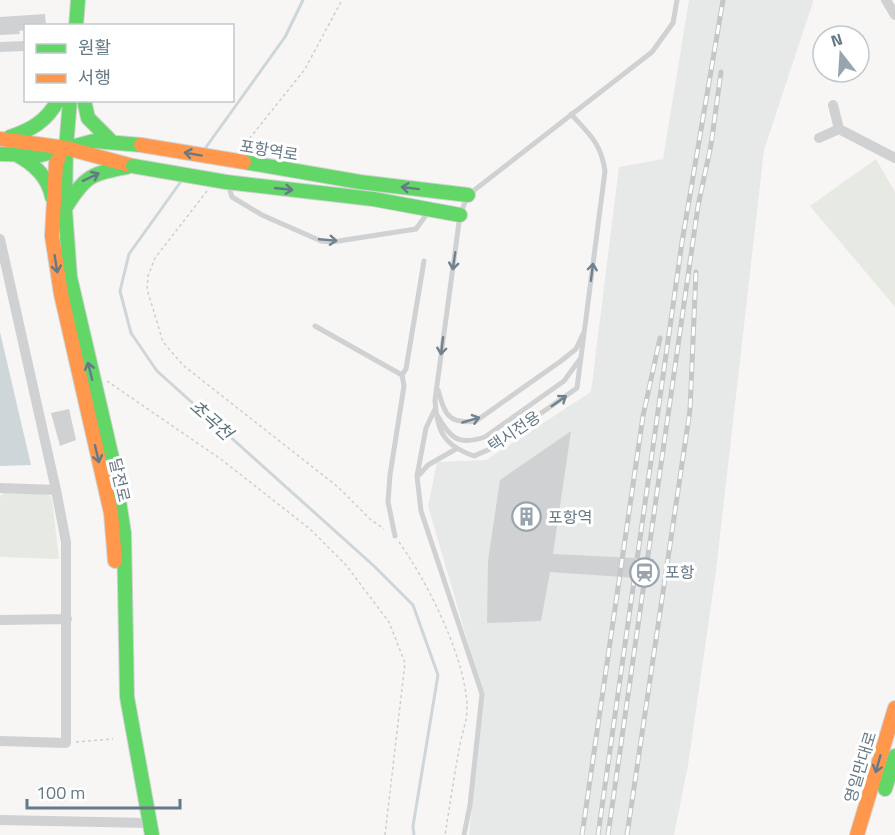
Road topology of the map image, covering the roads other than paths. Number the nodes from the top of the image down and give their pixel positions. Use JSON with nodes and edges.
{"nodes":[{"id":1,"x":78,"y":0,"type":"edge"},
{"id":2,"x":677,"y":0,"type":"edge"},
{"id":3,"x":886,"y":0,"type":"edge"},
{"id":4,"x":895,"y":15,"type":"edge"},
{"id":5,"x":77,"y":24,"type":"edge"},
{"id":6,"x":24,"y":46,"type":"edge"},
{"id":7,"x":0,"y":47,"type":"edge"},
{"id":8,"x":57,"y":102,"type":"edge"},
{"id":9,"x":70,"y":102,"type":"edge"},
{"id":10,"x":84,"y":102,"type":"edge"},
{"id":11,"x":833,"y":105,"type":"dead end"},
{"id":12,"x":571,"y":114,"type":"junction"},
{"id":13,"x":839,"y":129,"type":"junction"},
{"id":14,"x":819,"y":138,"type":"dead end"},
{"id":15,"x":3,"y":139,"type":"edge"},
{"id":16,"x":112,"y":142,"type":"junction"},
{"id":17,"x":66,"y":148,"type":"junction"},
{"id":18,"x":0,"y":154,"type":"edge"},
{"id":19,"x":15,"y":154,"type":"junction"},
{"id":20,"x":895,"y":158,"type":"edge"},
{"id":21,"x":133,"y":166,"type":"junction"},
{"id":22,"x":222,"y":183,"type":"junction"},
{"id":23,"x":468,"y":195,"type":"junction"},
{"id":24,"x":59,"y":207,"type":"junction"},
{"id":25,"x":431,"y":209,"type":"junction"},
{"id":26,"x":460,"y":215,"type":"junction"},
{"id":27,"x":0,"y":239,"type":"edge"},
{"id":28,"x":424,"y":261,"type":"dead end"},
{"id":29,"x":6,"y":295,"type":"edge"},
{"id":30,"x":315,"y":326,"type":"dead end"},
{"id":31,"x":584,"y":330,"type":"junction"},
{"id":32,"x":582,"y":357,"type":"junction"},
{"id":33,"x":402,"y":375,"type":"junction"},
{"id":34,"x":437,"y":386,"type":"junction"},
{"id":35,"x":436,"y":410,"type":"junction"},
{"id":36,"x":456,"y":448,"type":"junction"},
{"id":37,"x":417,"y":476,"type":"junction"},
{"id":38,"x":0,"y":488,"type":"edge"},
{"id":39,"x":56,"y":490,"type":"junction"},
{"id":40,"x":395,"y":536,"type":"road end"},
{"id":41,"x":67,"y":619,"type":"junction"},
{"id":42,"x":0,"y":620,"type":"edge"},
{"id":43,"x":895,"y":708,"type":"edge"},
{"id":44,"x":0,"y":741,"type":"edge"},
{"id":45,"x":895,"y":756,"type":"edge"},
{"id":46,"x":0,"y":820,"type":"edge"},
{"id":47,"x":150,"y":829,"type":"edge"},
{"id":48,"x":464,"y":835,"type":"edge"},
{"id":49,"x":857,"y":835,"type":"edge"},
{"id":50,"x":871,"y":835,"type":"edge"}],
"edges":[{"from":1,"to":5,"type":"main road"},
{"from":2,"to":12,"type":"lane"},
{"from":3,"to":4,"type":"street"},
{"from":6,"to":7,"type":"street"},
{"from":8,"to":15,"type":"main road"},
{"from":9,"to":17,"type":"main road","name":"달전로"},
{"from":10,"to":16,"type":"main road"},
{"from":11,"to":13,"type":"street"},
{"from":12,"to":23,"type":"lane"},
{"from":31,"to":12,"type":"lane","name":"택시전용","one_way":true},
{"from":13,"to":14,"type":"street"},
{"from":13,"to":20,"type":"street"},
{"from":15,"to":17,"type":"main road","name":"포항역로"},
{"from":16,"to":17,"type":"main road","name":"포항역로"},
{"from":23,"to":16,"type":"main road","name":"포항역로","one_way":true,"bridge":true},
{"from":17,"to":19,"type":"main road","name":"포항역로"},
{"from":17,"to":21,"type":"main road","name":"포항역로"},
{"from":17,"to":24,"type":"main road","name":"달전로"},
{"from":18,"to":19,"type":"main road","name":"포항역로"},
{"from":19,"to":24,"type":"main road"},
{"from":21,"to":22,"type":"main road","name":"포항역로","bridge":true},
{"from":24,"to":21,"type":"main road","one_way":true},
{"from":22,"to":25,"type":"main road","name":"포항역로","one_way":true},
{"from":22,"to":25,"type":"lane","one_way":true},
{"from":23,"to":26,"type":"lane"},
{"from":24,"to":47,"type":"main road","name":"달전로"},
{"from":25,"to":26,"type":"main road","name":"포항역로"},
{"from":26,"to":34,"type":"lane","one_way":true},
{"from":27,"to":29,"type":"street"},
{"from":28,"to":33,"type":"lane"},
{"from":29,"to":39,"type":"street"},
{"from":30,"to":33,"type":"lane"},
{"from":31,"to":32,"type":"lane","name":"택시전용"},
{"from":34,"to":31,"type":"lane","one_way":true},
{"from":32,"to":35,"type":"lane"},
{"from":36,"to":32,"type":"lane","name":"택시전용","one_way":true},
{"from":33,"to":40,"type":"lane"},
{"from":34,"to":35,"type":"lane"},
{"from":35,"to":36,"type":"lane"},
{"from":35,"to":37,"type":"lane"},
{"from":36,"to":37,"type":"lane"},
{"from":37,"to":48,"type":"lane"},
{"from":38,"to":39,"type":"street"},
{"from":39,"to":41,"type":"street"},
{"from":41,"to":42,"type":"street"},
{"from":41,"to":44,"type":"street"},
{"from":43,"to":49,"type":"main road","name":"영일만대로","one_way":true},
{"from":45,"to":50,"type":"main road","name":"영일만대로"},
{"from":46,"to":47,"type":"street"}]}
